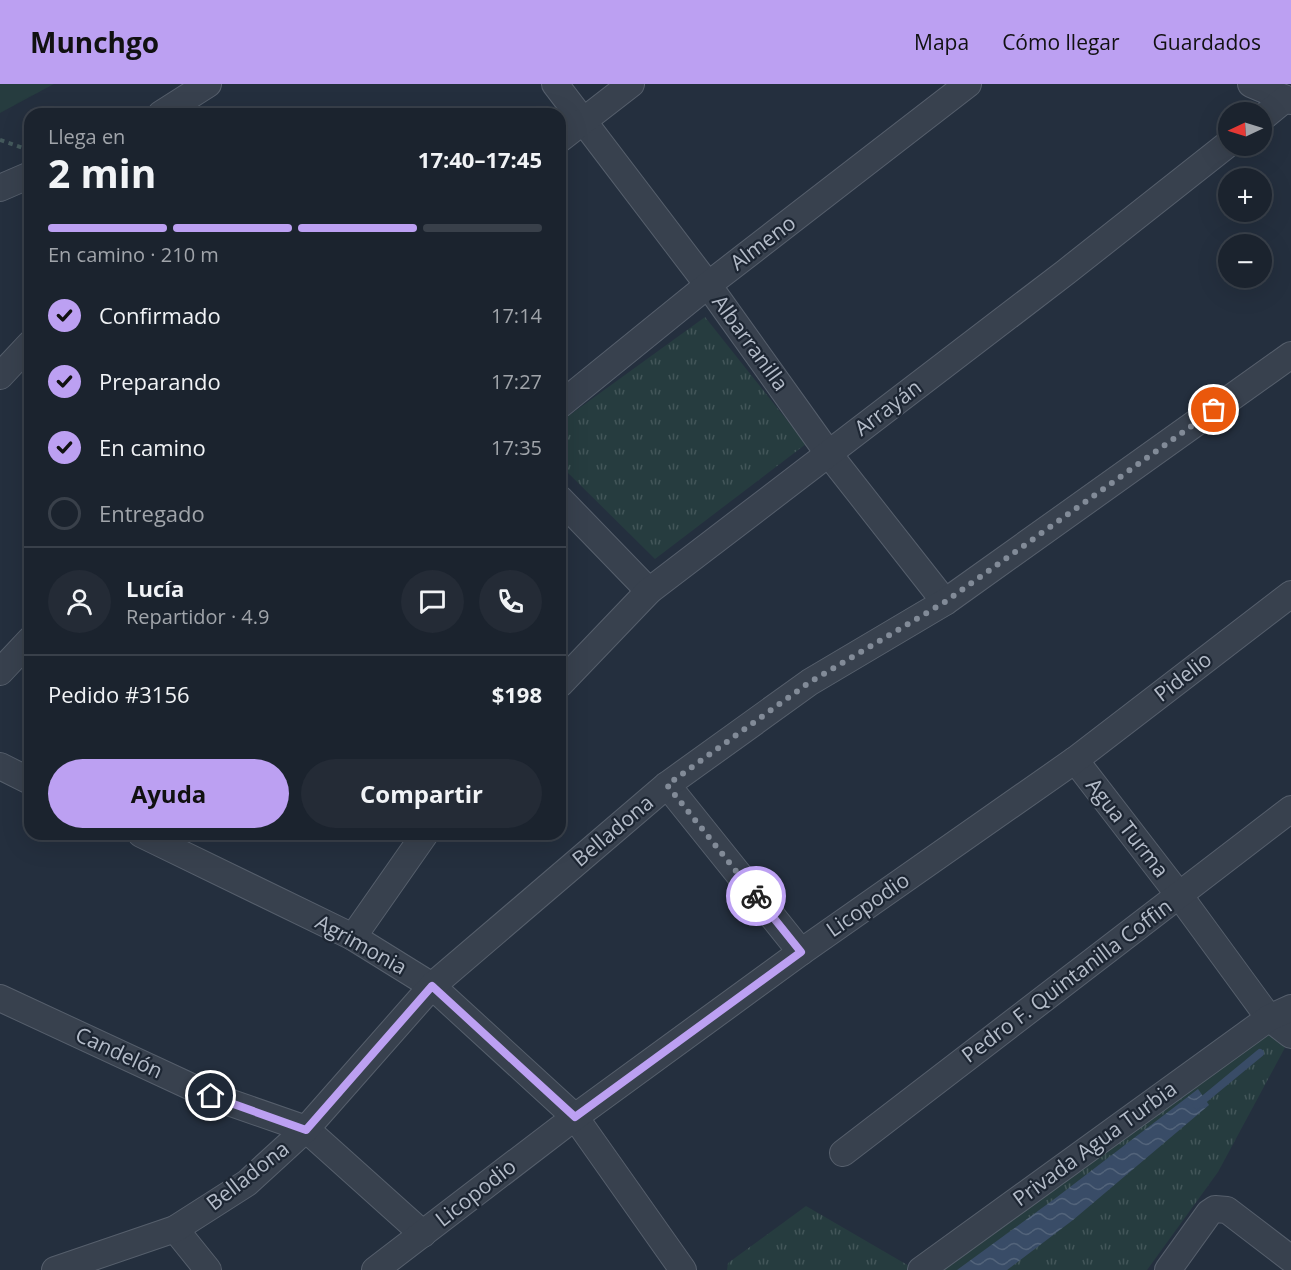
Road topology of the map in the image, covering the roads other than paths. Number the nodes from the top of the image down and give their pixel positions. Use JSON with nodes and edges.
{"nodes":[{"id":1,"x":208,"y":84,"type":"edge"},
{"id":2,"x":555,"y":84,"type":"edge"},
{"id":3,"x":631,"y":84,"type":"edge"},
{"id":4,"x":968,"y":84,"type":"edge"},
{"id":5,"x":1251,"y":84,"type":"edge"},
{"id":6,"x":1288,"y":100,"type":"edge"},
{"id":7,"x":170,"y":108,"type":"edge"},
{"id":8,"x":1272,"y":111,"type":"edge"},
{"id":9,"x":584,"y":121,"type":"junction"},
{"id":10,"x":566,"y":134,"type":"edge"},
{"id":11,"x":1218,"y":152,"type":"edge"},
{"id":12,"x":24,"y":178,"type":"edge"},
{"id":13,"x":0,"y":188,"type":"edge"},
{"id":14,"x":708,"y":285,"type":"junction"},
{"id":15,"x":24,"y":350,"type":"edge"},
{"id":16,"x":1291,"y":356,"type":"edge"},
{"id":17,"x":0,"y":376,"type":"edge"},
{"id":18,"x":566,"y":400,"type":"edge"},
{"id":19,"x":828,"y":453,"type":"junction"},
{"id":20,"x":566,"y":505,"type":"edge"},
{"id":21,"x":649,"y":591,"type":"junction"},
{"id":22,"x":1291,"y":594,"type":"edge"},
{"id":23,"x":945,"y":602,"type":"junction"},
{"id":24,"x":24,"y":646,"type":"edge"},
{"id":25,"x":0,"y":672,"type":"edge"},
{"id":26,"x":566,"y":678,"type":"edge"},
{"id":27,"x":1075,"y":760,"type":"junction"},
{"id":28,"x":0,"y":766,"type":"edge"},
{"id":29,"x":24,"y":778,"type":"edge"},
{"id":30,"x":667,"y":785,"type":"junction"},
{"id":31,"x":1291,"y":809,"type":"edge"},
{"id":32,"x":153,"y":840,"type":"edge"},
{"id":33,"x":421,"y":840,"type":"edge"},
{"id":34,"x":1179,"y":895,"type":"junction"},
{"id":35,"x":353,"y":937,"type":"junction"},
{"id":36,"x":801,"y":952,"type":"junction"},
{"id":37,"x":432,"y":986,"type":"junction"},
{"id":38,"x":0,"y":998,"type":"edge"},
{"id":39,"x":1280,"y":1013,"type":"edge"},
{"id":40,"x":1291,"y":1035,"type":"edge"},
{"id":41,"x":575,"y":1117,"type":"junction"},
{"id":42,"x":306,"y":1130,"type":"junction"},
{"id":43,"x":843,"y":1153,"type":"dead end"},
{"id":44,"x":175,"y":1229,"type":"junction"},
{"id":45,"x":423,"y":1234,"type":"junction"},
{"id":46,"x":1291,"y":1259,"type":"edge"},
{"id":47,"x":54,"y":1270,"type":"edge"},
{"id":48,"x":208,"y":1270,"type":"edge"},
{"id":49,"x":375,"y":1270,"type":"edge"},
{"id":50,"x":683,"y":1270,"type":"edge"},
{"id":51,"x":921,"y":1270,"type":"edge"},
{"id":52,"x":1168,"y":1270,"type":"edge"}],
"edges":[{"from":1,"to":7,"type":"street"},
{"from":2,"to":9,"type":"street","name":"Albarranilla"},
{"from":3,"to":9,"type":"street"},
{"from":4,"to":14,"type":"street","name":"Almeno"},
{"from":5,"to":6,"type":"street"},
{"from":6,"to":8,"type":"street"},
{"from":9,"to":10,"type":"street"},
{"from":9,"to":14,"type":"street","name":"Albarranilla"},
{"from":11,"to":19,"type":"street","name":"Arrayán"},
{"from":12,"to":13,"type":"street"},
{"from":14,"to":18,"type":"street","name":"Almeno"},
{"from":14,"to":19,"type":"street","name":"Albarranilla"},
{"from":15,"to":17,"type":"street"},
{"from":16,"to":23,"type":"street","name":"Belladona"},
{"from":19,"to":21,"type":"street","name":"Arrayán"},
{"from":19,"to":23,"type":"street","name":"Albarranilla"},
{"from":20,"to":21,"type":"street"},
{"from":21,"to":26,"type":"street","name":"Arrayán"},
{"from":22,"to":27,"type":"street","name":"Pidelio"},
{"from":23,"to":30,"type":"street","name":"Belladona"},
{"from":24,"to":25,"type":"street"},
{"from":27,"to":34,"type":"street","name":"Agua Turma"},
{"from":27,"to":36,"type":"street","name":"Licopodio"},
{"from":28,"to":29,"type":"street"},
{"from":30,"to":36,"type":"street"},
{"from":30,"to":37,"type":"street","name":"Belladona"},
{"from":31,"to":34,"type":"street","name":"Pedro F. Quintanilla Coffin"},
{"from":32,"to":35,"type":"street","name":"Agrimonia"},
{"from":33,"to":35,"type":"street"},
{"from":34,"to":39,"type":"street","name":"Agua Turma"},
{"from":34,"to":43,"type":"street","name":"Pedro F. Quintanilla Coffin"},
{"from":35,"to":37,"type":"street","name":"Agrimonia"},
{"from":36,"to":41,"type":"street","name":"Licopodio"},
{"from":37,"to":41,"type":"street","name":"Agrimonia"},
{"from":37,"to":42,"type":"street","name":"Belladona"},
{"from":38,"to":42,"type":"street","name":"Candelón"},
{"from":39,"to":40,"type":"street","name":"Agua Turma"},
{"from":39,"to":51,"type":"street","name":"Privada Agua Turbia"},
{"from":41,"to":45,"type":"street","name":"Licopodio"},
{"from":41,"to":50,"type":"street","name":"Agrimonia"},
{"from":42,"to":44,"type":"street","name":"Belladona"},
{"from":42,"to":45,"type":"street"},
{"from":44,"to":47,"type":"street","name":"Belladona"},
{"from":44,"to":48,"type":"street"},
{"from":45,"to":49,"type":"street","name":"Licopodio"},
{"from":46,"to":52,"type":"street"}]}
